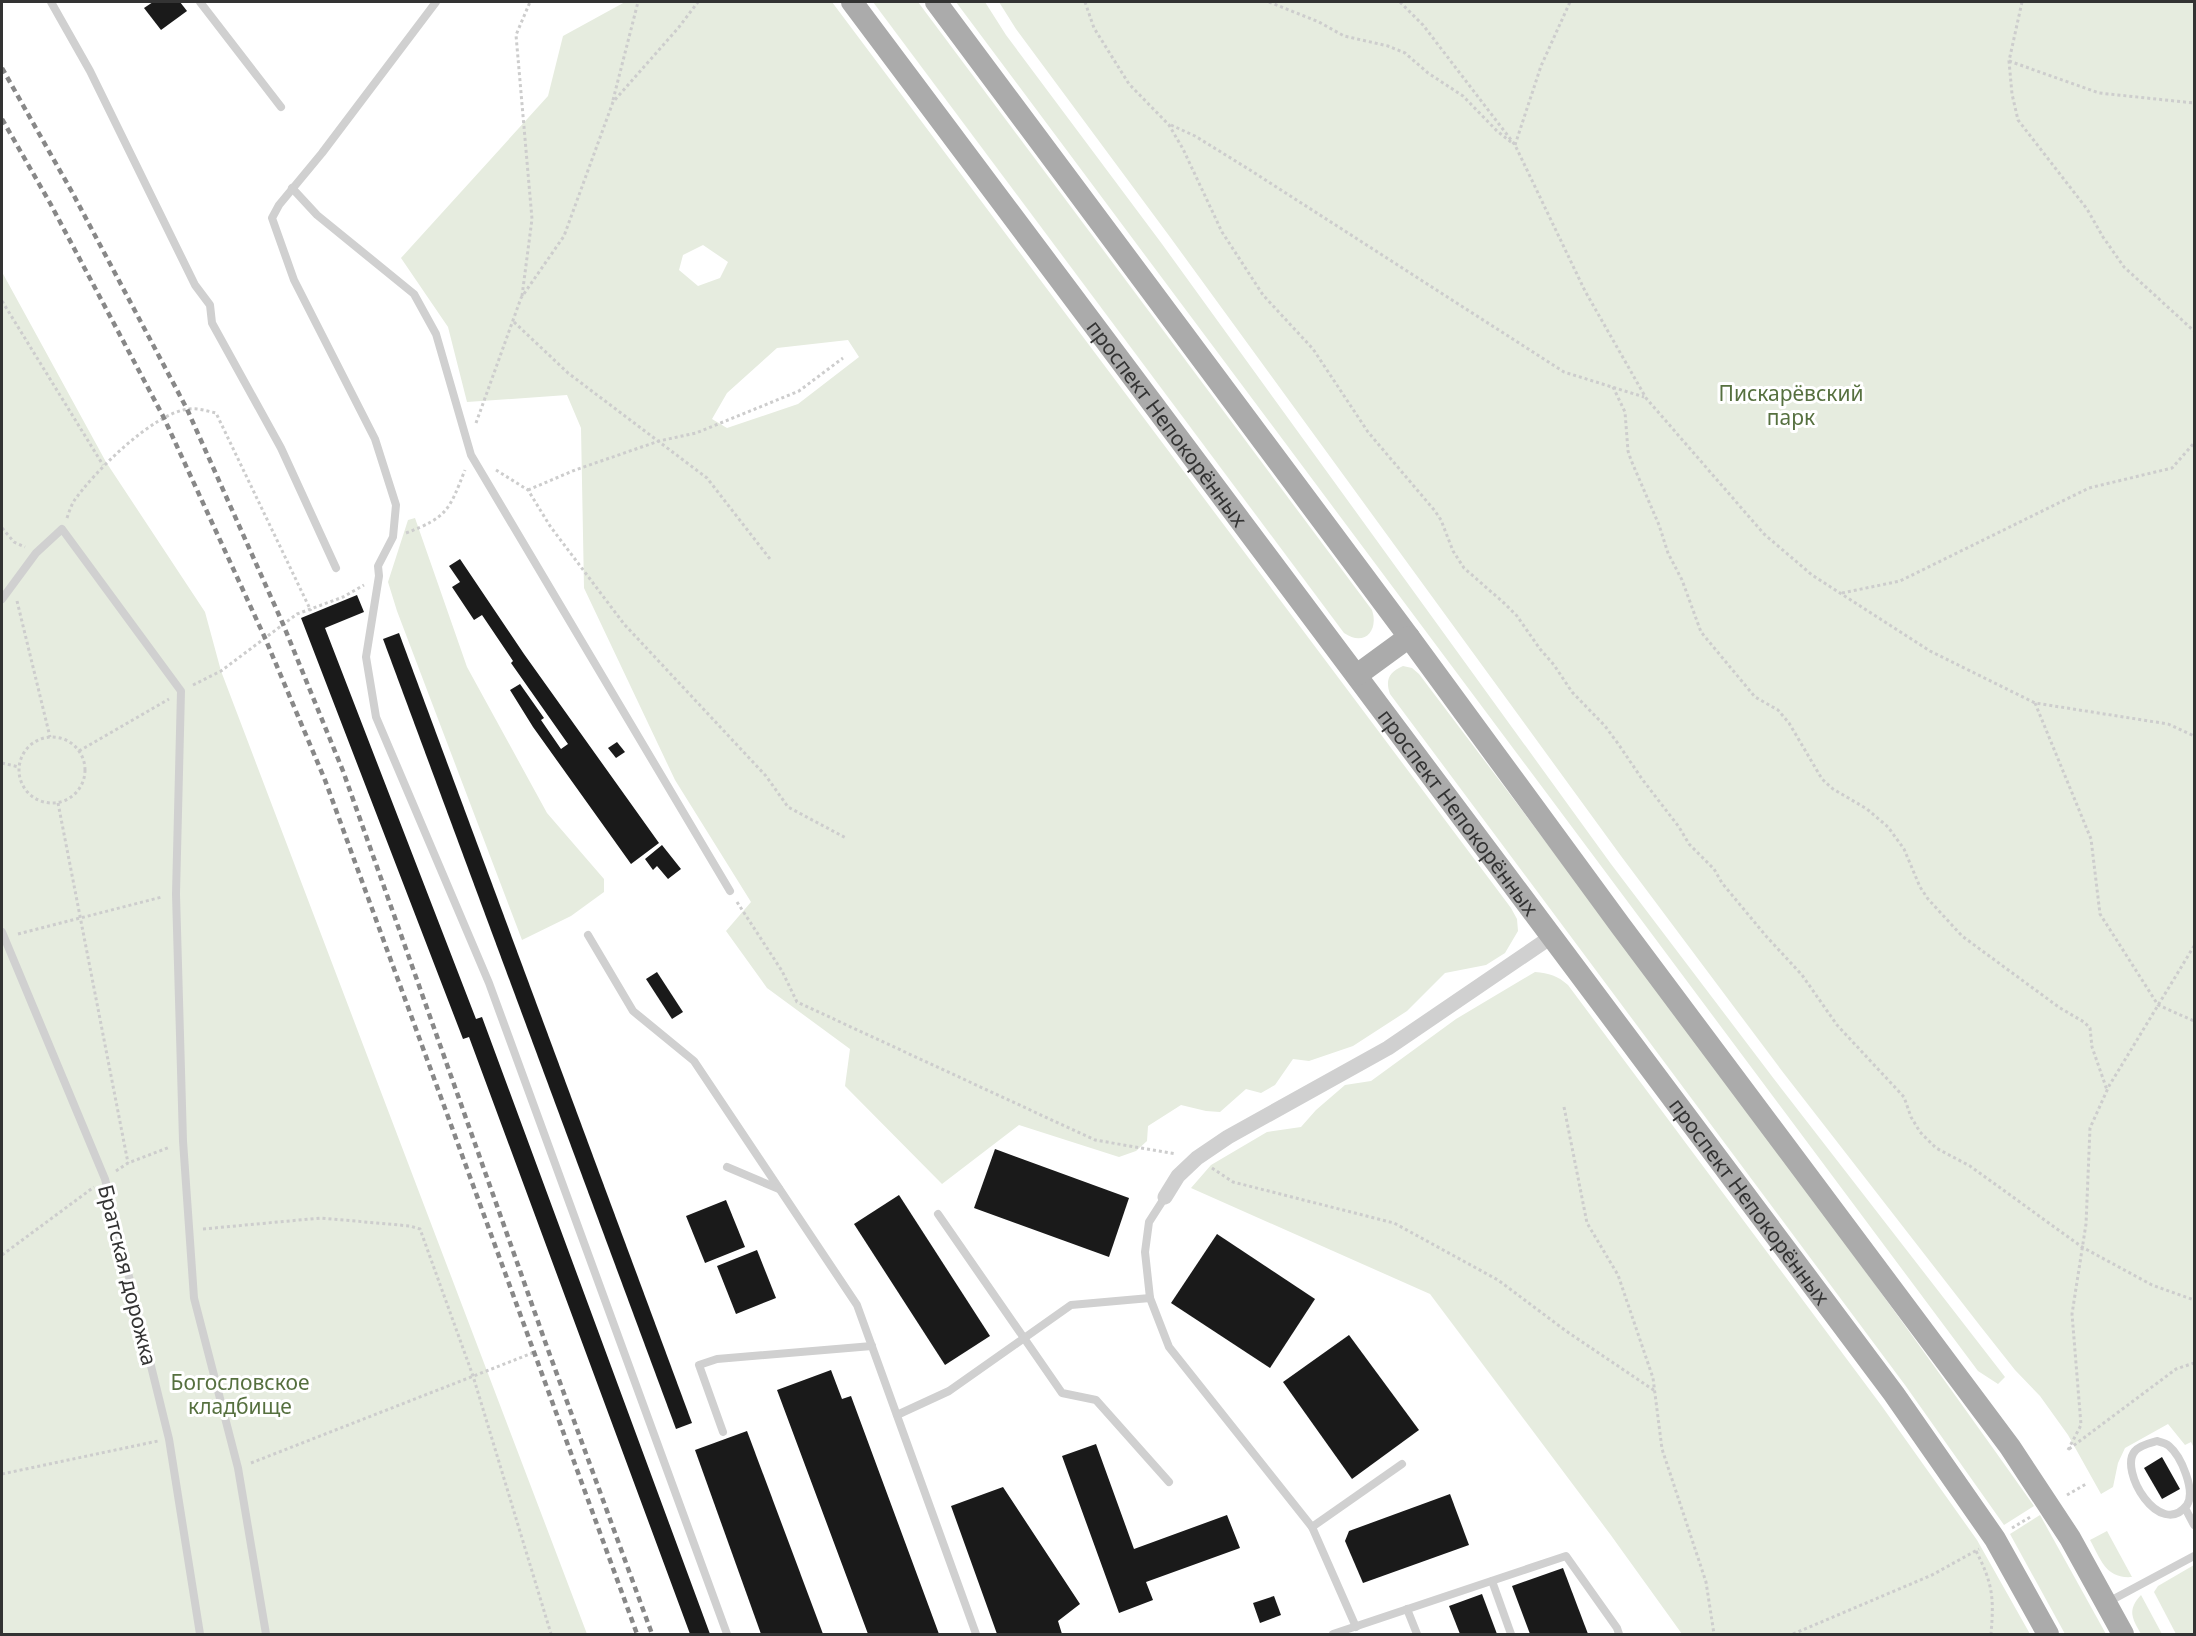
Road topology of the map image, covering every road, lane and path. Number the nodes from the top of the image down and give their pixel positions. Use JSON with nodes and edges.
{"nodes":[{"id":1,"x":51,"y":2,"type":"edge"},
{"id":2,"x":200,"y":2,"type":"edge"},
{"id":3,"x":436,"y":2,"type":"edge"},
{"id":4,"x":530,"y":2,"type":"edge"},
{"id":5,"x":638,"y":2,"type":"edge"},
{"id":6,"x":698,"y":2,"type":"edge"},
{"id":7,"x":852,"y":2,"type":"edge"},
{"id":8,"x":936,"y":2,"type":"edge"},
{"id":9,"x":1085,"y":2,"type":"edge"},
{"id":10,"x":1269,"y":2,"type":"edge"},
{"id":11,"x":1400,"y":2,"type":"edge"},
{"id":12,"x":1570,"y":2,"type":"edge"},
{"id":13,"x":2022,"y":2,"type":"edge"},
{"id":14,"x":2009,"y":61,"type":"junction"},
{"id":15,"x":613,"y":102,"type":"junction"},
{"id":16,"x":2194,"y":103,"type":"edge"},
{"id":17,"x":281,"y":107,"type":"dead end"},
{"id":18,"x":1169,"y":125,"type":"junction"},
{"id":19,"x":1515,"y":145,"type":"junction"},
{"id":20,"x":292,"y":188,"type":"junction"},
{"id":21,"x":521,"y":298,"type":"junction"},
{"id":22,"x":2,"y":301,"type":"edge"},
{"id":23,"x":514,"y":322,"type":"junction"},
{"id":24,"x":2194,"y":331,"type":"edge"},
{"id":25,"x":843,"y":358,"type":"dead end"},
{"id":26,"x":1613,"y":387,"type":"junction"},
{"id":27,"x":1646,"y":398,"type":"junction"},
{"id":28,"x":659,"y":441,"type":"junction"},
{"id":29,"x":2194,"y":443,"type":"edge"},
{"id":30,"x":471,"y":455,"type":"junction"},
{"id":31,"x":103,"y":466,"type":"junction"},
{"id":32,"x":528,"y":490,"type":"junction"},
{"id":33,"x":2,"y":528,"type":"edge"},
{"id":34,"x":62,"y":529,"type":"junction"},
{"id":35,"x":393,"y":537,"type":"junction"},
{"id":36,"x":36,"y":553,"type":"junction"},
{"id":37,"x":770,"y":559,"type":"dead end"},
{"id":38,"x":336,"y":568,"type":"dead end"},
{"id":39,"x":379,"y":576,"type":"junction"},
{"id":40,"x":13,"y":584,"type":"junction"},
{"id":41,"x":1840,"y":593,"type":"junction"},
{"id":42,"x":2,"y":599,"type":"edge"},
{"id":43,"x":311,"y":610,"type":"junction"},
{"id":44,"x":1409,"y":637,"type":"junction"},
{"id":45,"x":1357,"y":675,"type":"junction"},
{"id":46,"x":181,"y":691,"type":"junction"},
{"id":47,"x":2036,"y":703,"type":"junction"},
{"id":48,"x":2194,"y":736,"type":"edge"},
{"id":49,"x":50,"y":737,"type":"junction"},
{"id":50,"x":79,"y":751,"type":"junction"},
{"id":51,"x":2,"y":763,"type":"edge"},
{"id":52,"x":19,"y":767,"type":"junction"},
{"id":53,"x":58,"y":803,"type":"junction"},
{"id":54,"x":846,"y":838,"type":"dead end"},
{"id":55,"x":730,"y":891,"type":"joint"},
{"id":56,"x":176,"y":894,"type":"junction"},
{"id":57,"x":80,"y":918,"type":"junction"},
{"id":58,"x":3,"y":935,"type":"edge"},
{"id":59,"x":588,"y":935,"type":"dead end"},
{"id":60,"x":1551,"y":937,"type":"junction"},
{"id":61,"x":2194,"y":946,"type":"edge"},
{"id":62,"x":2158,"y":1005,"type":"junction"},
{"id":63,"x":2194,"y":1021,"type":"edge"},
{"id":64,"x":2108,"y":1090,"type":"junction"},
{"id":65,"x":1564,"y":1107,"type":"dead end"},
{"id":66,"x":183,"y":1141,"type":"junction"},
{"id":67,"x":1197,"y":1158,"type":"junction"},
{"id":68,"x":128,"y":1163,"type":"junction"},
{"id":69,"x":727,"y":1167,"type":"dead end"},
{"id":70,"x":105,"y":1179,"type":"junction"},
{"id":71,"x":780,"y":1189,"type":"junction"},
{"id":72,"x":1165,"y":1197,"type":"joint"},
{"id":73,"x":938,"y":1214,"type":"dead end"},
{"id":74,"x":189,"y":1231,"type":"junction"},
{"id":75,"x":2082,"y":1247,"type":"junction"},
{"id":76,"x":2,"y":1255,"type":"edge"},
{"id":77,"x":1150,"y":1298,"type":"junction"},
{"id":78,"x":2194,"y":1300,"type":"edge"},
{"id":79,"x":1024,"y":1338,"type":"junction"},
{"id":80,"x":872,"y":1346,"type":"junction"},
{"id":81,"x":535,"y":1352,"type":"dead end"},
{"id":82,"x":2194,"y":1363,"type":"edge"},
{"id":83,"x":473,"y":1376,"type":"junction"},
{"id":84,"x":1655,"y":1392,"type":"junction"},
{"id":85,"x":897,"y":1415,"type":"junction"},
{"id":86,"x":723,"y":1432,"type":"dead end"},
{"id":87,"x":169,"y":1439,"type":"junction"},
{"id":88,"x":1402,"y":1464,"type":"dead end"},
{"id":89,"x":238,"y":1468,"type":"junction"},
{"id":90,"x":2,"y":1474,"type":"edge"},
{"id":91,"x":1169,"y":1482,"type":"dead end"},
{"id":92,"x":2086,"y":1484,"type":"dead end"},
{"id":93,"x":2065,"y":1496,"type":"dead end"},
{"id":94,"x":2185,"y":1508,"type":"junction"},
{"id":95,"x":2039,"y":1512,"type":"dead end"},
{"id":96,"x":2194,"y":1525,"type":"edge"},
{"id":97,"x":1312,"y":1527,"type":"junction"},
{"id":98,"x":2007,"y":1531,"type":"dead end"},
{"id":99,"x":1982,"y":1548,"type":"dead end"},
{"id":100,"x":1976,"y":1551,"type":"junction"},
{"id":101,"x":2194,"y":1556,"type":"edge"},
{"id":102,"x":1492,"y":1581,"type":"junction"},
{"id":103,"x":2107,"y":1603,"type":"junction"},
{"id":104,"x":1407,"y":1609,"type":"junction"},
{"id":105,"x":1356,"y":1627,"type":"junction"},
{"id":106,"x":1336,"y":1634,"type":"edge"},
{"id":107,"x":200,"y":1635,"type":"edge"},
{"id":108,"x":266,"y":1635,"type":"edge"},
{"id":109,"x":551,"y":1635,"type":"edge"},
{"id":110,"x":727,"y":1635,"type":"edge"},
{"id":111,"x":976,"y":1635,"type":"edge"},
{"id":112,"x":1417,"y":1635,"type":"edge"},
{"id":113,"x":1511,"y":1635,"type":"edge"},
{"id":114,"x":1619,"y":1635,"type":"edge"},
{"id":115,"x":1714,"y":1635,"type":"edge"},
{"id":116,"x":1793,"y":1635,"type":"edge"},
{"id":117,"x":1991,"y":1635,"type":"edge"},
{"id":118,"x":2048,"y":1635,"type":"edge"},
{"id":119,"x":2123,"y":1635,"type":"edge"}],
"edges":[{"from":1,"to":38,"type":"lane"},
{"from":2,"to":17,"type":"lane"},
{"from":3,"to":20,"type":"lane"},
{"from":4,"to":21,"type":"path"},
{"from":5,"to":15,"type":"path"},
{"from":6,"to":15,"type":"path"},
{"from":7,"to":45,"type":"main road","name":"проспект Непокорённых"},
{"from":8,"to":44,"type":"main road"},
{"from":9,"to":18,"type":"path"},
{"from":10,"to":19,"type":"path"},
{"from":11,"to":19,"type":"path"},
{"from":12,"to":19,"type":"path"},
{"from":13,"to":14,"type":"path"},
{"from":14,"to":16,"type":"path"},
{"from":14,"to":24,"type":"path"},
{"from":15,"to":21,"type":"path"},
{"from":18,"to":26,"type":"path"},
{"from":18,"to":75,"type":"path"},
{"from":19,"to":27,"type":"path"},
{"from":20,"to":30,"type":"lane"},
{"from":20,"to":35,"type":"lane"},
{"from":21,"to":23,"type":"path"},
{"from":22,"to":31,"type":"path"},
{"from":23,"to":28,"type":"path"},
{"from":23,"to":30,"type":"path"},
{"from":25,"to":28,"type":"path"},
{"from":26,"to":27,"type":"path"},
{"from":26,"to":64,"type":"path"},
{"from":27,"to":41,"type":"path"},
{"from":28,"to":32,"type":"path"},
{"from":28,"to":37,"type":"path"},
{"from":29,"to":41,"type":"path"},
{"from":30,"to":32,"type":"path"},
{"from":30,"to":35,"type":"path"},
{"from":30,"to":55,"type":"lane"},
{"from":31,"to":34,"type":"path"},
{"from":31,"to":43,"type":"path"},
{"from":32,"to":54,"type":"path"},
{"from":33,"to":36,"type":"path"},
{"from":34,"to":36,"type":"lane"},
{"from":34,"to":46,"type":"lane"},
{"from":35,"to":39,"type":"lane"},
{"from":36,"to":40,"type":"lane"},
{"from":39,"to":43,"type":"path"},
{"from":39,"to":110,"type":"lane"},
{"from":40,"to":42,"type":"lane"},
{"from":40,"to":49,"type":"path"},
{"from":41,"to":47,"type":"path"},
{"from":43,"to":46,"type":"path"},
{"from":44,"to":45,"type":"main road"},
{"from":44,"to":103,"type":"main road"},
{"from":45,"to":60,"type":"main road","name":"проспект Непокорённых"},
{"from":46,"to":50,"type":"path"},
{"from":46,"to":56,"type":"lane"},
{"from":47,"to":48,"type":"path"},
{"from":47,"to":62,"type":"path"},
{"from":49,"to":50,"type":"path"},
{"from":49,"to":52,"type":"path"},
{"from":50,"to":53,"type":"path"},
{"from":51,"to":52,"type":"path"},
{"from":52,"to":53,"type":"path"},
{"from":53,"to":57,"type":"path"},
{"from":55,"to":67,"type":"path"},
{"from":56,"to":57,"type":"path"},
{"from":56,"to":66,"type":"lane"},
{"from":57,"to":58,"type":"path"},
{"from":57,"to":68,"type":"path"},
{"from":58,"to":70,"type":"lane","name":"Братская дорожка"},
{"from":59,"to":71,"type":"lane"},
{"from":60,"to":67,"type":"street"},
{"from":60,"to":118,"type":"main road","name":"проспект Непокорённых"},
{"from":61,"to":62,"type":"path"},
{"from":62,"to":63,"type":"path"},
{"from":62,"to":64,"type":"path"},
{"from":64,"to":75,"type":"path"},
{"from":65,"to":84,"type":"path"},
{"from":66,"to":68,"type":"path"},
{"from":66,"to":74,"type":"lane"},
{"from":67,"to":72,"type":"street"},
{"from":67,"to":84,"type":"path"},
{"from":68,"to":70,"type":"path"},
{"from":69,"to":71,"type":"lane"},
{"from":70,"to":76,"type":"path"},
{"from":70,"to":87,"type":"lane","name":"Братская дорожка"},
{"from":71,"to":80,"type":"lane"},
{"from":72,"to":77,"type":"lane"},
{"from":73,"to":79,"type":"lane"},
{"from":74,"to":83,"type":"path"},
{"from":74,"to":89,"type":"lane"},
{"from":75,"to":78,"type":"path"},
{"from":75,"to":82,"type":"path"},
{"from":77,"to":79,"type":"lane"},
{"from":77,"to":97,"type":"lane"},
{"from":79,"to":85,"type":"lane"},
{"from":79,"to":91,"type":"lane"},
{"from":80,"to":85,"type":"lane"},
{"from":80,"to":86,"type":"lane"},
{"from":81,"to":83,"type":"path"},
{"from":83,"to":89,"type":"path"},
{"from":83,"to":109,"type":"path"},
{"from":84,"to":115,"type":"path"},
{"from":85,"to":111,"type":"lane"},
{"from":87,"to":90,"type":"path"},
{"from":87,"to":107,"type":"lane","name":"Братская дорожка"},
{"from":88,"to":97,"type":"lane"},
{"from":89,"to":108,"type":"lane"},
{"from":92,"to":93,"type":"path"},
{"from":94,"to":94,"type":"lane"},
{"from":94,"to":96,"type":"lane"},
{"from":95,"to":98,"type":"path"},
{"from":97,"to":105,"type":"lane"},
{"from":99,"to":100,"type":"path"},
{"from":100,"to":116,"type":"path"},
{"from":100,"to":117,"type":"path"},
{"from":101,"to":103,"type":"lane"},
{"from":102,"to":104,"type":"lane"},
{"from":102,"to":113,"type":"lane"},
{"from":102,"to":114,"type":"lane"},
{"from":103,"to":119,"type":"main road"},
{"from":104,"to":105,"type":"lane"},
{"from":104,"to":112,"type":"lane"},
{"from":105,"to":106,"type":"lane"}]}
